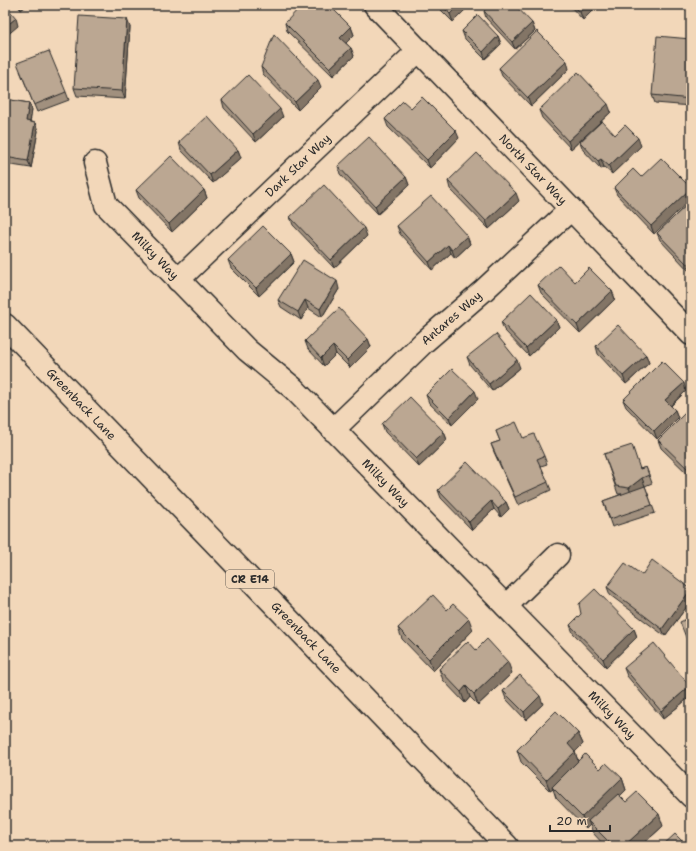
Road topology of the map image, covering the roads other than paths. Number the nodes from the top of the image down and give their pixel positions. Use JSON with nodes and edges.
{"nodes":[{"id":1,"x":375,"y":5,"type":"edge"},
{"id":2,"x":419,"y":50,"type":"junction"},
{"id":3,"x":95,"y":163,"type":"dead end"},
{"id":4,"x":571,"y":209,"type":"junction"},
{"id":5,"x":178,"y":280,"type":"junction"},
{"id":6,"x":5,"y":324,"type":"edge"},
{"id":7,"x":691,"y":334,"type":"edge"},
{"id":8,"x":333,"y":430,"type":"junction"},
{"id":9,"x":558,"y":555,"type":"dead end"},
{"id":10,"x":506,"y":606,"type":"junction"},
{"id":11,"x":690,"y":795,"type":"edge"},
{"id":12,"x":507,"y":846,"type":"edge"}],
"edges":[{"from":1,"to":2,"type":"street","name":"North Star Way"},
{"from":2,"to":4,"type":"street","name":"North Star Way"},
{"from":2,"to":5,"type":"street","name":"Dark Star Way"},
{"from":3,"to":5,"type":"street","name":"Milky Way"},
{"from":4,"to":7,"type":"street","name":"North Star Way"},
{"from":4,"to":8,"type":"street","name":"Antares Way"},
{"from":5,"to":8,"type":"street","name":"Milky Way"},
{"from":6,"to":12,"type":"street","name":"Greenback Lane","number":"CR E14"},
{"from":8,"to":10,"type":"street","name":"Milky Way"},
{"from":9,"to":10,"type":"street"},
{"from":10,"to":11,"type":"street","name":"Milky Way"}]}
